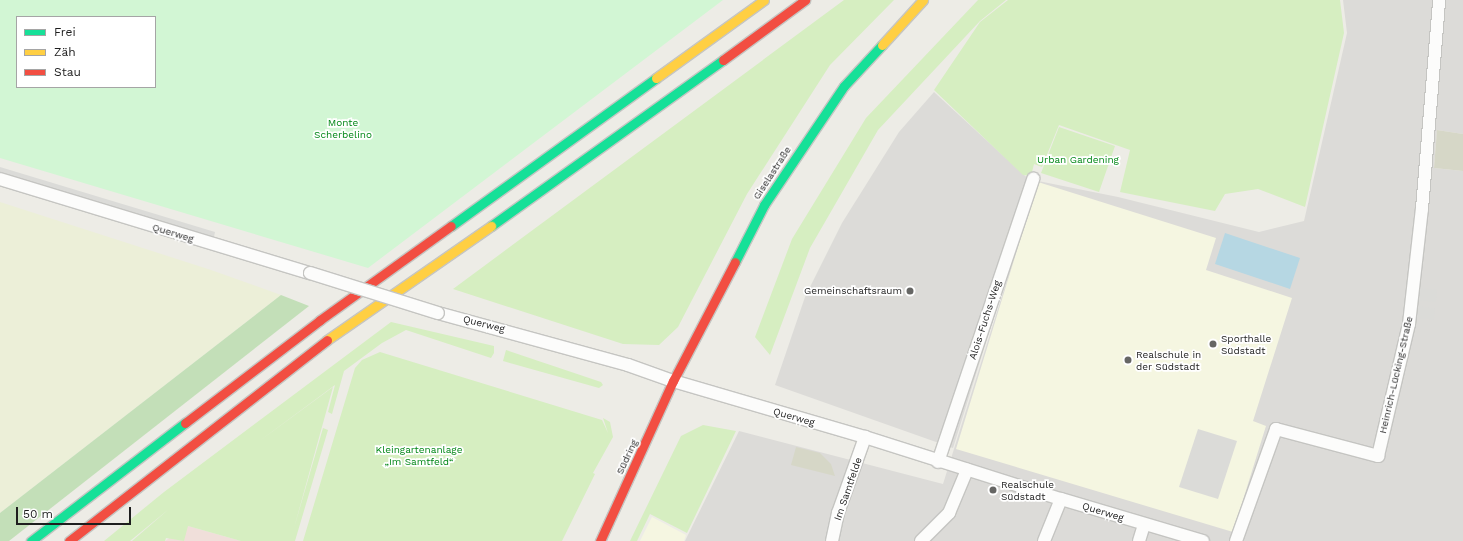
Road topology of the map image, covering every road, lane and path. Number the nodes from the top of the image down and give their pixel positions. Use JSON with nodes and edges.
{"nodes":[{"id":1,"x":764,"y":0,"type":"edge"},
{"id":2,"x":805,"y":0,"type":"edge"},
{"id":3,"x":923,"y":0,"type":"edge"},
{"id":4,"x":1439,"y":0,"type":"edge"},
{"id":5,"x":0,"y":179,"type":"edge"},
{"id":6,"x":1033,"y":179,"type":"dead end"},
{"id":7,"x":674,"y":382,"type":"junction"},
{"id":8,"x":865,"y":437,"type":"junction"},
{"id":9,"x":938,"y":462,"type":"junction"},
{"id":10,"x":967,"y":470,"type":"junction"},
{"id":11,"x":1061,"y":500,"type":"junction"},
{"id":12,"x":1144,"y":525,"type":"junction"},
{"id":13,"x":31,"y":541,"type":"edge"},
{"id":14,"x":69,"y":541,"type":"edge"},
{"id":15,"x":600,"y":541,"type":"edge"},
{"id":16,"x":832,"y":541,"type":"edge"},
{"id":17,"x":921,"y":541,"type":"edge"},
{"id":18,"x":1044,"y":541,"type":"edge"},
{"id":19,"x":1139,"y":541,"type":"edge"},
{"id":20,"x":1203,"y":541,"type":"edge"},
{"id":21,"x":1236,"y":541,"type":"edge"}],
"edges":[{"from":1,"to":13,"type":"main road"},
{"from":2,"to":14,"type":"main road"},
{"from":3,"to":7,"type":"main road","name":"Giselastraße"},
{"from":4,"to":21,"type":"street","name":"Heinrich-Lücking-Straße"},
{"from":5,"to":7,"type":"street","name":"Querweg","bridge":true},
{"from":6,"to":9,"type":"street","name":"Alois-Fuchs-Weg"},
{"from":7,"to":8,"type":"street","name":"Querweg"},
{"from":7,"to":15,"type":"main road","name":"Südring"},
{"from":8,"to":9,"type":"street","name":"Querweg"},
{"from":8,"to":16,"type":"street","name":"Im Samtfelde"},
{"from":9,"to":10,"type":"street","name":"Querweg"},
{"from":10,"to":11,"type":"street","name":"Querweg"},
{"from":10,"to":17,"type":"street"},
{"from":11,"to":12,"type":"street","name":"Querweg"},
{"from":11,"to":18,"type":"street"},
{"from":12,"to":19,"type":"street"},
{"from":12,"to":20,"type":"street","name":"Querweg"}]}
